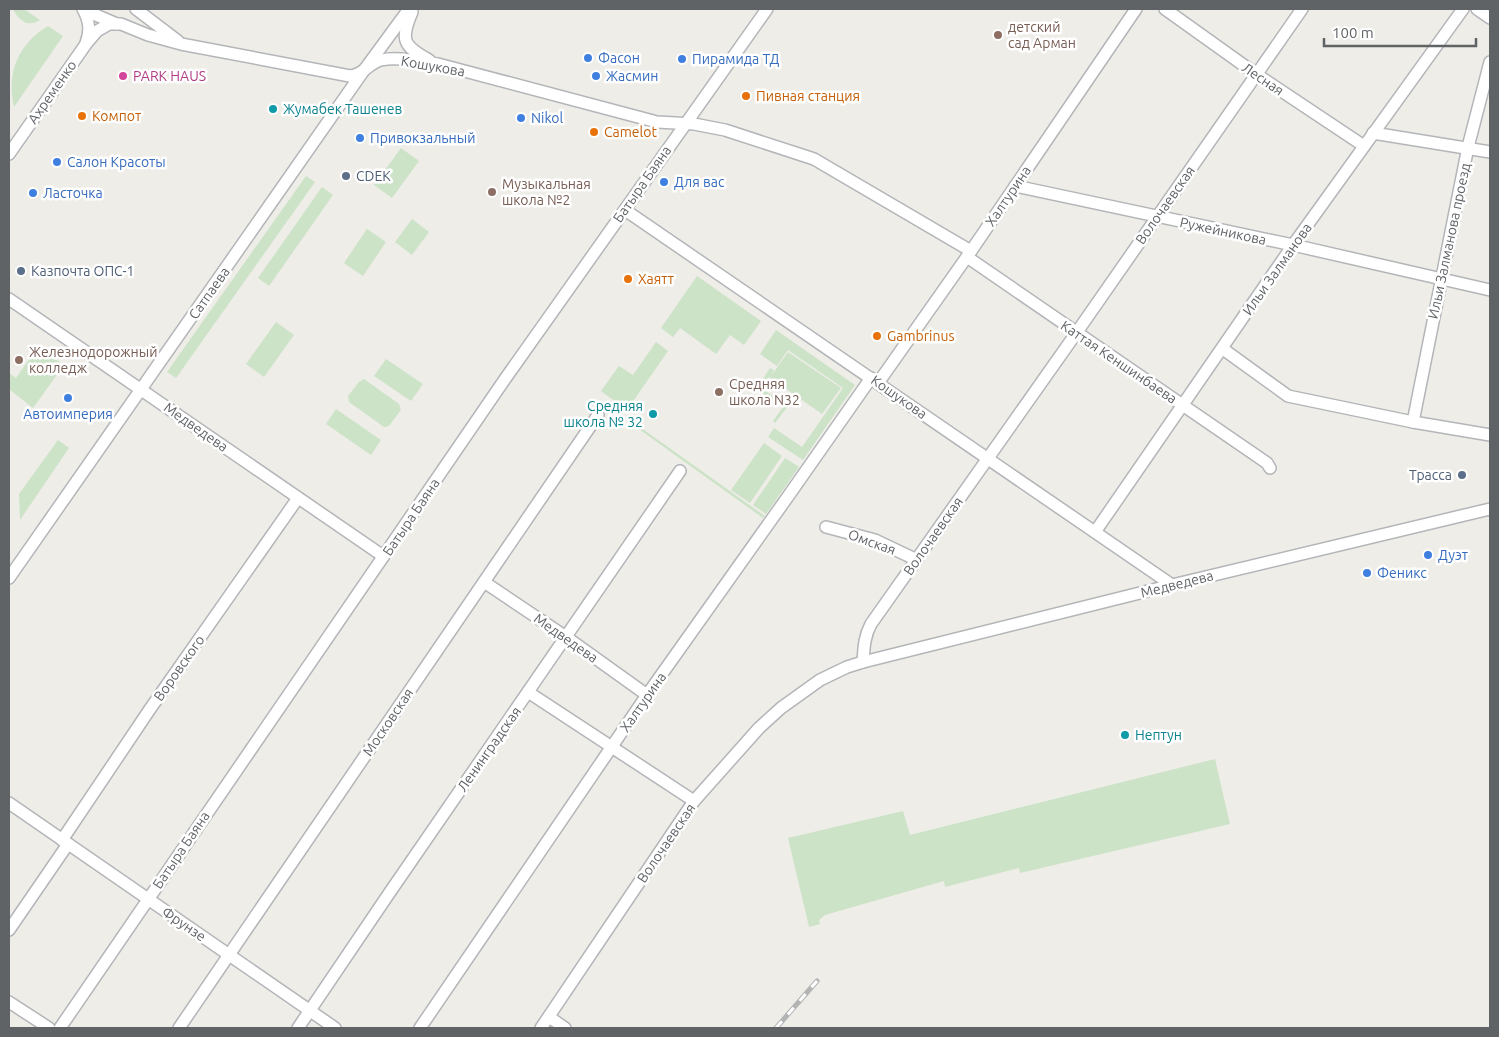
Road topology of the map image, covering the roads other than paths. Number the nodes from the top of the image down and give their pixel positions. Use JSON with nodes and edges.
{"nodes":[{"id":1,"x":84,"y":9,"type":"edge"},
{"id":2,"x":136,"y":9,"type":"edge"},
{"id":3,"x":409,"y":9,"type":"edge"},
{"id":4,"x":414,"y":9,"type":"edge"},
{"id":5,"x":767,"y":9,"type":"edge"},
{"id":6,"x":1136,"y":9,"type":"edge"},
{"id":7,"x":1165,"y":9,"type":"edge"},
{"id":8,"x":1302,"y":9,"type":"edge"},
{"id":9,"x":1463,"y":9,"type":"edge"},
{"id":10,"x":1477,"y":9,"type":"edge"},
{"id":11,"x":1490,"y":18,"type":"edge"},
{"id":12,"x":118,"y":24,"type":"junction"},
{"id":13,"x":392,"y":31,"type":"junction"},
{"id":14,"x":86,"y":44,"type":"junction"},
{"id":15,"x":182,"y":44,"type":"junction"},
{"id":16,"x":407,"y":60,"type":"junction"},
{"id":17,"x":1490,"y":62,"type":"edge"},
{"id":18,"x":438,"y":64,"type":"junction"},
{"id":19,"x":362,"y":73,"type":"junction"},
{"id":20,"x":1256,"y":74,"type":"junction"},
{"id":21,"x":657,"y":122,"type":"junction"},
{"id":22,"x":685,"y":124,"type":"junction"},
{"id":23,"x":1373,"y":133,"type":"junction"},
{"id":24,"x":1364,"y":146,"type":"junction"},
{"id":25,"x":669,"y":147,"type":"junction"},
{"id":26,"x":1468,"y":147,"type":"junction"},
{"id":27,"x":1490,"y":152,"type":"edge"},
{"id":28,"x":9,"y":154,"type":"edge"},
{"id":29,"x":1015,"y":186,"type":"junction"},
{"id":30,"x":625,"y":210,"type":"junction"},
{"id":31,"x":1157,"y":217,"type":"junction"},
{"id":32,"x":1294,"y":245,"type":"junction"},
{"id":33,"x":969,"y":254,"type":"junction"},
{"id":34,"x":1441,"y":279,"type":"junction"},
{"id":35,"x":1490,"y":290,"type":"edge"},
{"id":36,"x":9,"y":299,"type":"edge"},
{"id":37,"x":1077,"y":332,"type":"junction"},
{"id":38,"x":1223,"y":349,"type":"junction"},
{"id":39,"x":875,"y":380,"type":"junction"},
{"id":40,"x":140,"y":389,"type":"junction"},
{"id":41,"x":1182,"y":405,"type":"junction"},
{"id":42,"x":598,"y":415,"type":"dead end"},
{"id":43,"x":1413,"y":422,"type":"junction"},
{"id":44,"x":1490,"y":435,"type":"edge"},
{"id":45,"x":987,"y":458,"type":"junction"},
{"id":46,"x":1270,"y":468,"type":"dead end"},
{"id":47,"x":680,"y":471,"type":"dead end"},
{"id":48,"x":298,"y":498,"type":"junction"},
{"id":49,"x":1490,"y":509,"type":"edge"},
{"id":50,"x":826,"y":526,"type":"dead end"},
{"id":51,"x":1095,"y":532,"type":"junction"},
{"id":52,"x":383,"y":556,"type":"junction"},
{"id":53,"x":917,"y":560,"type":"junction"},
{"id":54,"x":9,"y":578,"type":"edge"},
{"id":55,"x":484,"y":582,"type":"junction"},
{"id":56,"x":1172,"y":585,"type":"junction"},
{"id":57,"x":566,"y":637,"type":"junction"},
{"id":58,"x":864,"y":662,"type":"junction"},
{"id":59,"x":528,"y":692,"type":"junction"},
{"id":60,"x":647,"y":695,"type":"junction"},
{"id":61,"x":612,"y":747,"type":"junction"},
{"id":62,"x":694,"y":801,"type":"junction"},
{"id":63,"x":9,"y":803,"type":"edge"},
{"id":64,"x":65,"y":842,"type":"junction"},
{"id":65,"x":148,"y":899,"type":"junction"},
{"id":66,"x":9,"y":930,"type":"edge"},
{"id":67,"x":229,"y":954,"type":"junction"},
{"id":68,"x":9,"y":1002,"type":"edge"},
{"id":69,"x":310,"y":1011,"type":"junction"},
{"id":70,"x":549,"y":1017,"type":"junction"},
{"id":71,"x":49,"y":1028,"type":"edge"},
{"id":72,"x":60,"y":1028,"type":"edge"},
{"id":73,"x":179,"y":1028,"type":"edge"},
{"id":74,"x":298,"y":1028,"type":"edge"},
{"id":75,"x":335,"y":1028,"type":"edge"},
{"id":76,"x":420,"y":1028,"type":"edge"},
{"id":77,"x":541,"y":1028,"type":"edge"},
{"id":78,"x":565,"y":1028,"type":"edge"}],
"edges":[{"from":1,"to":12,"type":"street"},
{"from":1,"to":14,"type":"street"},
{"from":2,"to":15,"type":"street"},
{"from":3,"to":13,"type":"street","name":"Сатпаева"},
{"from":4,"to":18,"type":"street"},
{"from":5,"to":22,"type":"street","name":"Батыра Баяна"},
{"from":6,"to":29,"type":"street","name":"Халтурина"},
{"from":7,"to":20,"type":"street","name":"Лесная"},
{"from":8,"to":20,"type":"street","name":"Волочаевская"},
{"from":9,"to":23,"type":"street","name":"Ильи Залманова"},
{"from":10,"to":11,"type":"street"},
{"from":12,"to":14,"type":"street","name":"Ахременко"},
{"from":12,"to":15,"type":"street"},
{"from":13,"to":16,"type":"street"},
{"from":13,"to":19,"type":"street","name":"Сатпаева"},
{"from":14,"to":28,"type":"street","name":"Ахременко"},
{"from":15,"to":19,"type":"street"},
{"from":16,"to":18,"type":"street","name":"Кошукова"},
{"from":16,"to":19,"type":"street","name":"Кошукова"},
{"from":17,"to":26,"type":"street","name":"Ильи Залманова проезд"},
{"from":18,"to":21,"type":"street","name":"Кошукова"},
{"from":19,"to":40,"type":"street","name":"Сатпаева"},
{"from":20,"to":24,"type":"street","name":"Лесная"},
{"from":20,"to":31,"type":"street","name":"Волочаевская"},
{"from":21,"to":22,"type":"street","name":"Кошукова"},
{"from":21,"to":25,"type":"street"},
{"from":22,"to":25,"type":"street","name":"Батыра Баяна"},
{"from":22,"to":33,"type":"street","name":"Каттая Кеншинбаева"},
{"from":23,"to":24,"type":"street","name":"Ильи Залманова"},
{"from":23,"to":26,"type":"street"},
{"from":24,"to":32,"type":"street","name":"Ильи Залманова"},
{"from":25,"to":30,"type":"street","name":"Батыра Баяна"},
{"from":26,"to":27,"type":"street"},
{"from":26,"to":34,"type":"street","name":"Ильи Залманова проезд"},
{"from":29,"to":31,"type":"street","name":"Ружейникова"},
{"from":29,"to":33,"type":"street","name":"Халтурина"},
{"from":30,"to":39,"type":"street","name":"Кошукова"},
{"from":30,"to":52,"type":"street","name":"Батыра Баяна"},
{"from":31,"to":32,"type":"street","name":"Ружейникова"},
{"from":31,"to":37,"type":"street","name":"Волочаевская"},
{"from":32,"to":34,"type":"street","name":"Ружейникова"},
{"from":32,"to":38,"type":"street","name":"Ильи Залманова"},
{"from":33,"to":37,"type":"street","name":"Каттая Кеншинбаева"},
{"from":33,"to":39,"type":"street","name":"Халтурина"},
{"from":34,"to":35,"type":"street","name":"Ружейникова"},
{"from":34,"to":43,"type":"street","name":"Ильи Залманова проезд"},
{"from":36,"to":40,"type":"street","name":"Медведева"},
{"from":37,"to":41,"type":"street","name":"Каттая Кеншинбаева"},
{"from":37,"to":45,"type":"street","name":"Волочаевская"},
{"from":38,"to":41,"type":"street","name":"Ильи Залманова"},
{"from":38,"to":43,"type":"street"},
{"from":39,"to":45,"type":"street","name":"Кошукова"},
{"from":39,"to":60,"type":"street","name":"Халтурина"},
{"from":40,"to":48,"type":"street","name":"Медведева"},
{"from":40,"to":54,"type":"street","name":"Сатпаева"},
{"from":41,"to":46,"type":"street","name":"Каттая Кеншинбаева"},
{"from":41,"to":51,"type":"street","name":"Ильи Залманова"},
{"from":42,"to":55,"type":"street","name":"Московская"},
{"from":43,"to":44,"type":"street"},
{"from":45,"to":51,"type":"street","name":"Кошукова"},
{"from":45,"to":53,"type":"street","name":"Волочаевская"},
{"from":47,"to":57,"type":"street","name":"Ленинградская"},
{"from":48,"to":52,"type":"street","name":"Медведева"},
{"from":48,"to":64,"type":"street","name":"Воровского"},
{"from":49,"to":56,"type":"street","name":"Медведева"},
{"from":50,"to":53,"type":"street","name":"Омская"},
{"from":51,"to":56,"type":"street","name":"Кошукова"},
{"from":52,"to":65,"type":"street","name":"Батыра Баяна"},
{"from":53,"to":58,"type":"street","name":"Волочаевская"},
{"from":55,"to":57,"type":"street","name":"Медведева"},
{"from":55,"to":67,"type":"street","name":"Московская"},
{"from":56,"to":58,"type":"street","name":"Медведева"},
{"from":57,"to":59,"type":"street","name":"Ленинградская"},
{"from":57,"to":60,"type":"street","name":"Медведева"},
{"from":58,"to":62,"type":"street","name":"Волочаевская"},
{"from":59,"to":61,"type":"street"},
{"from":59,"to":69,"type":"street","name":"Ленинградская"},
{"from":60,"to":61,"type":"street","name":"Халтурина"},
{"from":61,"to":62,"type":"street"},
{"from":61,"to":76,"type":"street","name":"Халтурина"},
{"from":62,"to":70,"type":"street","name":"Волочаевская"},
{"from":63,"to":64,"type":"street","name":"Фрунзе"},
{"from":64,"to":65,"type":"street","name":"Фрунзе"},
{"from":64,"to":66,"type":"street","name":"Воровского"},
{"from":65,"to":67,"type":"street","name":"Фрунзе"},
{"from":65,"to":72,"type":"street","name":"Батыра Баяна"},
{"from":67,"to":69,"type":"street","name":"Фрунзе"},
{"from":67,"to":73,"type":"street","name":"Московская"},
{"from":68,"to":71,"type":"street"},
{"from":69,"to":74,"type":"street","name":"Ленинградская"},
{"from":69,"to":75,"type":"street","name":"Фрунзе"},
{"from":70,"to":77,"type":"street","name":"Волочаевская"},
{"from":70,"to":78,"type":"street"}]}
